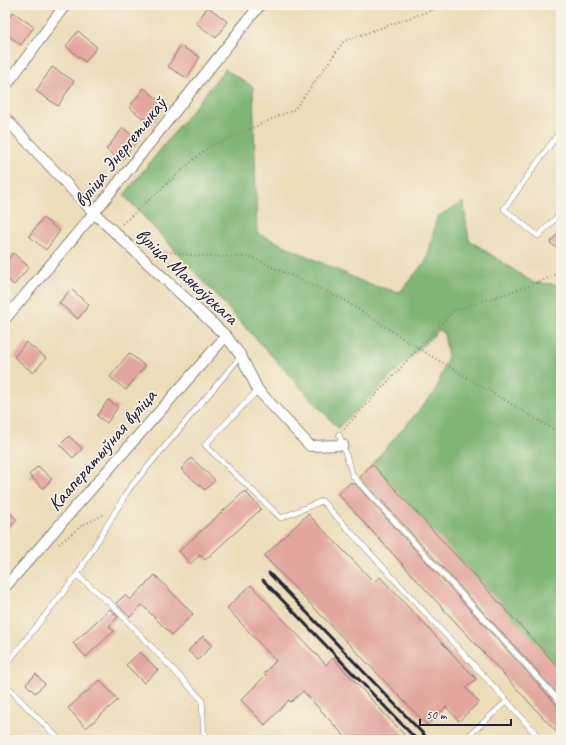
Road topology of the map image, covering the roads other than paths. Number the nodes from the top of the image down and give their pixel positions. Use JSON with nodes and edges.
{"nodes":[{"id":1,"x":65,"y":5,"type":"edge"},
{"id":2,"x":260,"y":5,"type":"edge"},
{"id":3,"x":5,"y":87,"type":"edge"},
{"id":4,"x":5,"y":118,"type":"edge"},
{"id":5,"x":561,"y":130,"type":"edge"},
{"id":6,"x":94,"y":213,"type":"junction"},
{"id":7,"x":561,"y":214,"type":"edge"},
{"id":8,"x":5,"y":319,"type":"edge"},
{"id":9,"x":226,"y":336,"type":"junction"},
{"id":10,"x":240,"y":356,"type":"junction"},
{"id":11,"x":258,"y":390,"type":"junction"},
{"id":12,"x":339,"y":434,"type":"road end"},
{"id":13,"x":343,"y":445,"type":"junction"},
{"id":14,"x":77,"y":575,"type":"junction"},
{"id":15,"x":6,"y":592,"type":"edge"},
{"id":16,"x":5,"y":666,"type":"edge"},
{"id":17,"x":5,"y":682,"type":"edge"},
{"id":18,"x":507,"y":702,"type":"junction"},
{"id":19,"x":561,"y":703,"type":"edge"},
{"id":20,"x":60,"y":740,"type":"edge"},
{"id":21,"x":204,"y":740,"type":"edge"},
{"id":22,"x":464,"y":740,"type":"edge"},
{"id":23,"x":541,"y":740,"type":"edge"}],
"edges":[{"from":1,"to":3,"type":"street"},
{"from":2,"to":6,"type":"street","name":"вуліца Энергетыкаў"},
{"from":4,"to":6,"type":"street","name":"вуліца Маякоўскага"},
{"from":5,"to":7,"type":"lane"},
{"from":6,"to":8,"type":"street","name":"вуліца Энергетыкаў"},
{"from":6,"to":9,"type":"street","name":"вуліца Маякоўскага"},
{"from":9,"to":10,"type":"street","name":"вуліца Маякоўскага"},
{"from":9,"to":15,"type":"street","name":"Кааператыўная вуліца"},
{"from":10,"to":11,"type":"street","name":"вуліца Маякоўскага"},
{"from":10,"to":14,"type":"lane"},
{"from":11,"to":13,"type":"street","name":"вуліца Маякоўскага"},
{"from":11,"to":18,"type":"lane"},
{"from":12,"to":13,"type":"lane"},
{"from":13,"to":19,"type":"lane"},
{"from":14,"to":16,"type":"lane"},
{"from":14,"to":21,"type":"lane"},
{"from":17,"to":20,"type":"lane"},
{"from":18,"to":22,"type":"lane"},
{"from":18,"to":23,"type":"lane"}]}
